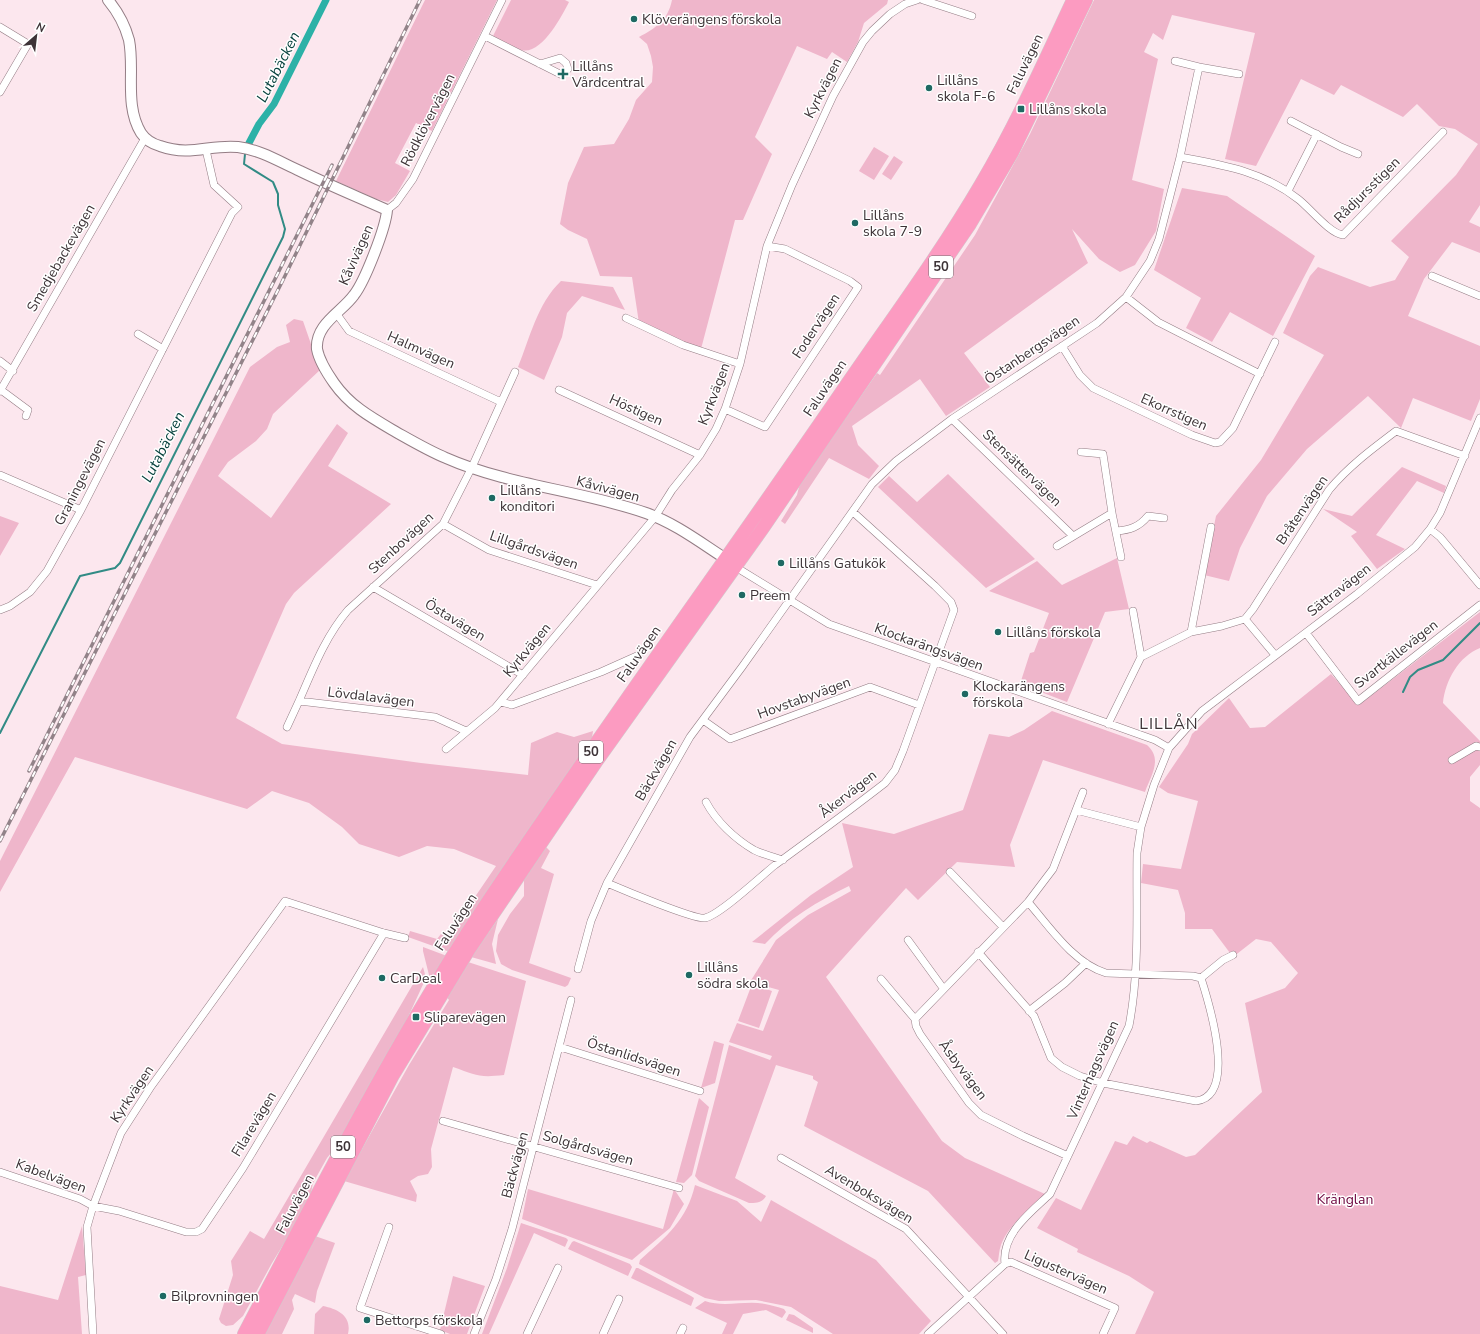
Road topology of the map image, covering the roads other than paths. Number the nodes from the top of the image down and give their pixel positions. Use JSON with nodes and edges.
{"nodes":[{"id":1,"x":108,"y":0,"type":"edge"},
{"id":2,"x":502,"y":0,"type":"edge"},
{"id":3,"x":917,"y":0,"type":"edge"},
{"id":4,"x":923,"y":0,"type":"edge"},
{"id":5,"x":1073,"y":0,"type":"edge"},
{"id":6,"x":1086,"y":0,"type":"edge"},
{"id":7,"x":972,"y":16,"type":"dead end"},
{"id":8,"x":0,"y":27,"type":"edge"},
{"id":9,"x":484,"y":36,"type":"junction"},
{"id":10,"x":1175,"y":61,"type":"dead end"},
{"id":11,"x":540,"y":64,"type":"dead end"},
{"id":12,"x":1199,"y":67,"type":"junction"},
{"id":13,"x":1239,"y":74,"type":"dead end"},
{"id":14,"x":0,"y":92,"type":"edge"},
{"id":15,"x":1291,"y":121,"type":"dead end"},
{"id":16,"x":1443,"y":132,"type":"dead end"},
{"id":17,"x":1317,"y":134,"type":"junction"},
{"id":18,"x":146,"y":138,"type":"junction"},
{"id":19,"x":206,"y":150,"type":"junction"},
{"id":20,"x":1358,"y":154,"type":"dead end"},
{"id":21,"x":1180,"y":157,"type":"junction"},
{"id":22,"x":1288,"y":191,"type":"junction"},
{"id":23,"x":387,"y":210,"type":"junction"},
{"id":24,"x":768,"y":246,"type":"junction"},
{"id":25,"x":1432,"y":276,"type":"dead end"},
{"id":26,"x":1480,"y":296,"type":"edge"},
{"id":27,"x":1126,"y":297,"type":"junction"},
{"id":28,"x":336,"y":313,"type":"junction"},
{"id":29,"x":626,"y":318,"type":"dead end"},
{"id":30,"x":138,"y":334,"type":"dead end"},
{"id":31,"x":1275,"y":342,"type":"dead end"},
{"id":32,"x":1062,"y":346,"type":"junction"},
{"id":33,"x":163,"y":349,"type":"junction"},
{"id":34,"x":0,"y":361,"type":"edge"},
{"id":35,"x":740,"y":364,"type":"junction"},
{"id":36,"x":13,"y":371,"type":"junction"},
{"id":37,"x":515,"y":372,"type":"dead end"},
{"id":38,"x":1260,"y":374,"type":"junction"},
{"id":39,"x":560,"y":390,"type":"dead end"},
{"id":40,"x":0,"y":391,"type":"edge"},
{"id":41,"x":501,"y":402,"type":"junction"},
{"id":42,"x":725,"y":409,"type":"junction"},
{"id":43,"x":26,"y":416,"type":"dead end"},
{"id":44,"x":1480,"y":418,"type":"edge"},
{"id":45,"x":952,"y":419,"type":"junction"},
{"id":46,"x":1081,"y":452,"type":"dead end"},
{"id":47,"x":700,"y":455,"type":"junction"},
{"id":48,"x":1465,"y":456,"type":"junction"},
{"id":49,"x":472,"y":467,"type":"junction"},
{"id":50,"x":0,"y":475,"type":"edge"},
{"id":51,"x":81,"y":510,"type":"junction"},
{"id":52,"x":852,"y":512,"type":"junction"},
{"id":53,"x":1112,"y":514,"type":"junction"},
{"id":54,"x":655,"y":517,"type":"junction"},
{"id":55,"x":1164,"y":518,"type":"dead end"},
{"id":56,"x":760,"y":521,"type":"junction"},
{"id":57,"x":443,"y":524,"type":"junction"},
{"id":58,"x":1211,"y":527,"type":"dead end"},
{"id":59,"x":1430,"y":529,"type":"junction"},
{"id":60,"x":1116,"y":532,"type":"junction"},
{"id":61,"x":1074,"y":536,"type":"junction"},
{"id":62,"x":1057,"y":546,"type":"dead end"},
{"id":63,"x":1121,"y":557,"type":"dead end"},
{"id":64,"x":730,"y":562,"type":"junction"},
{"id":65,"x":1480,"y":584,"type":"edge"},
{"id":66,"x":597,"y":585,"type":"junction"},
{"id":67,"x":373,"y":587,"type":"junction"},
{"id":68,"x":789,"y":601,"type":"junction"},
{"id":69,"x":1480,"y":605,"type":"edge"},
{"id":70,"x":0,"y":610,"type":"edge"},
{"id":71,"x":1133,"y":611,"type":"dead end"},
{"id":72,"x":1245,"y":619,"type":"junction"},
{"id":73,"x":1191,"y":632,"type":"junction"},
{"id":74,"x":1306,"y":633,"type":"junction"},
{"id":75,"x":639,"y":655,"type":"dead end"},
{"id":76,"x":1275,"y":655,"type":"junction"},
{"id":77,"x":1141,"y":657,"type":"junction"},
{"id":78,"x":934,"y":663,"type":"junction"},
{"id":79,"x":523,"y":675,"type":"junction"},
{"id":80,"x":299,"y":701,"type":"junction"},
{"id":81,"x":501,"y":702,"type":"junction"},
{"id":82,"x":919,"y":705,"type":"junction"},
{"id":83,"x":703,"y":720,"type":"junction"},
{"id":84,"x":1108,"y":724,"type":"junction"},
{"id":85,"x":287,"y":727,"type":"dead end"},
{"id":86,"x":466,"y":731,"type":"junction"},
{"id":87,"x":1480,"y":747,"type":"edge"},
{"id":88,"x":1169,"y":748,"type":"junction"},
{"id":89,"x":446,"y":750,"type":"dead end"},
{"id":90,"x":1452,"y":760,"type":"dead end"},
{"id":91,"x":1083,"y":792,"type":"dead end"},
{"id":92,"x":706,"y":802,"type":"dead end"},
{"id":93,"x":1076,"y":810,"type":"junction"},
{"id":94,"x":1141,"y":827,"type":"junction"},
{"id":95,"x":783,"y":860,"type":"junction"},
{"id":96,"x":950,"y":872,"type":"dead end"},
{"id":97,"x":607,"y":883,"type":"junction"},
{"id":98,"x":1028,"y":902,"type":"junction"},
{"id":99,"x":1002,"y":927,"type":"junction"},
{"id":100,"x":384,"y":933,"type":"junction"},
{"id":101,"x":405,"y":938,"type":"dead end"},
{"id":102,"x":908,"y":940,"type":"dead end"},
{"id":103,"x":978,"y":952,"type":"junction"},
{"id":104,"x":1233,"y":955,"type":"dead end"},
{"id":105,"x":1086,"y":963,"type":"junction"},
{"id":106,"x":454,"y":964,"type":"junction"},
{"id":107,"x":578,"y":969,"type":"dead end"},
{"id":108,"x":1136,"y":974,"type":"junction"},
{"id":109,"x":1201,"y":978,"type":"junction"},
{"id":110,"x":881,"y":979,"type":"dead end"},
{"id":111,"x":943,"y":988,"type":"junction"},
{"id":112,"x":571,"y":1000,"type":"dead end"},
{"id":113,"x":1029,"y":1011,"type":"junction"},
{"id":114,"x":915,"y":1018,"type":"junction"},
{"id":115,"x":560,"y":1047,"type":"junction"},
{"id":116,"x":1103,"y":1083,"type":"junction"},
{"id":117,"x":700,"y":1091,"type":"dead end"},
{"id":118,"x":443,"y":1121,"type":"dead end"},
{"id":119,"x":534,"y":1146,"type":"junction"},
{"id":120,"x":1068,"y":1156,"type":"junction"},
{"id":121,"x":781,"y":1158,"type":"dead end"},
{"id":122,"x":0,"y":1172,"type":"edge"},
{"id":123,"x":679,"y":1188,"type":"dead end"},
{"id":124,"x":93,"y":1206,"type":"junction"},
{"id":125,"x":389,"y":1227,"type":"dead end"},
{"id":126,"x":1005,"y":1264,"type":"junction"},
{"id":127,"x":558,"y":1268,"type":"dead end"},
{"id":128,"x":969,"y":1298,"type":"junction"},
{"id":129,"x":619,"y":1299,"type":"dead end"},
{"id":130,"x":93,"y":1334,"type":"edge"},
{"id":131,"x":244,"y":1334,"type":"edge"},
{"id":132,"x":258,"y":1334,"type":"edge"},
{"id":133,"x":440,"y":1334,"type":"edge"},
{"id":134,"x":474,"y":1334,"type":"edge"},
{"id":135,"x":527,"y":1334,"type":"edge"},
{"id":136,"x":603,"y":1334,"type":"edge"},
{"id":137,"x":928,"y":1334,"type":"edge"},
{"id":138,"x":1004,"y":1334,"type":"edge"},
{"id":139,"x":1103,"y":1334,"type":"edge"}],
"edges":[{"from":1,"to":18,"type":"street"},
{"from":2,"to":9,"type":"street","name":"Rödklövervägen"},
{"from":3,"to":24,"type":"street","name":"Kyrkvägen"},
{"from":4,"to":7,"type":"street"},
{"from":5,"to":56,"type":"highway","name":"Faluvägen","number":"50"},
{"from":6,"to":56,"type":"highway","name":"Faluvägen","number":"50"},
{"from":8,"to":14,"type":"street"},
{"from":9,"to":11,"type":"street"},
{"from":9,"to":23,"type":"street","name":"Rödklövervägen"},
{"from":10,"to":12,"type":"street"},
{"from":12,"to":13,"type":"street"},
{"from":12,"to":21,"type":"street","name":"Östanbergsvägen"},
{"from":15,"to":17,"type":"street"},
{"from":16,"to":22,"type":"street","name":"Rådjursstigen"},
{"from":17,"to":20,"type":"street"},
{"from":17,"to":22,"type":"street"},
{"from":18,"to":19,"type":"street"},
{"from":18,"to":36,"type":"street","name":"Smedjebackevägen"},
{"from":19,"to":23,"type":"street"},
{"from":19,"to":33,"type":"street","name":"Graningevägen"},
{"from":21,"to":22,"type":"street","name":"Rådjursstigen"},
{"from":21,"to":27,"type":"street","name":"Östanbergsvägen"},
{"from":23,"to":28,"type":"street","name":"Kåvivägen"},
{"from":24,"to":35,"type":"street","name":"Kyrkvägen"},
{"from":24,"to":42,"type":"street","name":"Fodervägen"},
{"from":25,"to":26,"type":"street"},
{"from":27,"to":32,"type":"street","name":"Östanbergsvägen"},
{"from":27,"to":38,"type":"street"},
{"from":28,"to":41,"type":"street","name":"Halmvägen"},
{"from":28,"to":49,"type":"street","name":"Kåvivägen"},
{"from":29,"to":35,"type":"street"},
{"from":30,"to":33,"type":"street"},
{"from":31,"to":38,"type":"street","name":"Ekorrstigen"},
{"from":32,"to":38,"type":"street","name":"Ekorrstigen"},
{"from":32,"to":45,"type":"street","name":"Östanbergsvägen"},
{"from":33,"to":51,"type":"street","name":"Graningevägen"},
{"from":34,"to":36,"type":"street"},
{"from":35,"to":42,"type":"street","name":"Kyrkvägen"},
{"from":36,"to":40,"type":"street","name":"Smedjebackevägen"},
{"from":37,"to":41,"type":"street","name":"Stenbovägen"},
{"from":39,"to":47,"type":"street","name":"Höstigen"},
{"from":40,"to":43,"type":"street","name":"Smedjebackevägen"},
{"from":41,"to":49,"type":"street","name":"Stenbovägen"},
{"from":42,"to":47,"type":"street","name":"Kyrkvägen"},
{"from":44,"to":48,"type":"street","name":"Sättravägen"},
{"from":45,"to":52,"type":"street","name":"Östanbergsvägen"},
{"from":45,"to":61,"type":"street","name":"Stensättervägen"},
{"from":46,"to":53,"type":"street"},
{"from":47,"to":54,"type":"street","name":"Kyrkvägen"},
{"from":48,"to":59,"type":"street","name":"Sättravägen"},
{"from":48,"to":72,"type":"street","name":"Bråtenvägen"},
{"from":49,"to":54,"type":"street","name":"Kåvivägen"},
{"from":49,"to":57,"type":"street","name":"Stenbovägen"},
{"from":50,"to":51,"type":"street"},
{"from":51,"to":70,"type":"street","name":"Graningevägen"},
{"from":52,"to":68,"type":"street","name":"Östanbergsvägen"},
{"from":52,"to":78,"type":"street","name":"Åkervägen"},
{"from":53,"to":60,"type":"street"},
{"from":53,"to":61,"type":"street"},
{"from":54,"to":64,"type":"street","name":"Kåvivägen"},
{"from":54,"to":66,"type":"street","name":"Kyrkvägen"},
{"from":55,"to":60,"type":"street"},
{"from":56,"to":64,"type":"highway","name":"Faluvägen","number":"50"},
{"from":57,"to":66,"type":"street","name":"Lillgårdsvägen"},
{"from":57,"to":67,"type":"street","name":"Stenbovägen"},
{"from":58,"to":73,"type":"street"},
{"from":59,"to":65,"type":"street"},
{"from":59,"to":74,"type":"street","name":"Sättravägen"},
{"from":60,"to":63,"type":"street"},
{"from":61,"to":62,"type":"street"},
{"from":64,"to":68,"type":"street","name":"Klockarängsvägen"},
{"from":64,"to":106,"type":"highway","name":"Faluvägen","number":"50"},
{"from":66,"to":79,"type":"street","name":"Kyrkvägen"},
{"from":67,"to":79,"type":"street","name":"Östavägen"},
{"from":67,"to":80,"type":"street","name":"Stenbovägen"},
{"from":68,"to":78,"type":"street","name":"Klockarängsvägen"},
{"from":68,"to":83,"type":"street","name":"Bäckvägen"},
{"from":69,"to":74,"type":"street","name":"Svartkällevägen"},
{"from":71,"to":77,"type":"street"},
{"from":72,"to":73,"type":"street"},
{"from":72,"to":76,"type":"street"},
{"from":73,"to":77,"type":"street"},
{"from":74,"to":76,"type":"street","name":"Sättravägen"},
{"from":75,"to":81,"type":"street"},
{"from":76,"to":88,"type":"street","name":"Sättravägen"},
{"from":77,"to":84,"type":"street"},
{"from":78,"to":82,"type":"street","name":"Åkervägen"},
{"from":78,"to":84,"type":"street","name":"Klockarängsvägen"},
{"from":79,"to":81,"type":"street","name":"Kyrkvägen"},
{"from":80,"to":85,"type":"street"},
{"from":80,"to":86,"type":"street","name":"Lövdalavägen"},
{"from":81,"to":86,"type":"street","name":"Kyrkvägen"},
{"from":82,"to":83,"type":"street","name":"Hovstabyvägen"},
{"from":82,"to":95,"type":"street","name":"Åkervägen"},
{"from":83,"to":97,"type":"street","name":"Bäckvägen"},
{"from":84,"to":88,"type":"street","name":"Klockarängsvägen"},
{"from":86,"to":89,"type":"street","name":"Kyrkvägen"},
{"from":87,"to":90,"type":"street"},
{"from":88,"to":94,"type":"street","name":"Vinterhagsvägen"},
{"from":91,"to":93,"type":"street"},
{"from":92,"to":95,"type":"street"},
{"from":93,"to":94,"type":"street"},
{"from":93,"to":98,"type":"street"},
{"from":94,"to":108,"type":"street","name":"Vinterhagsvägen"},
{"from":95,"to":97,"type":"street","name":"Åkervägen"},
{"from":96,"to":99,"type":"street"},
{"from":97,"to":107,"type":"street","name":"Bäckvägen"},
{"from":98,"to":99,"type":"street"},
{"from":98,"to":105,"type":"street"},
{"from":99,"to":103,"type":"street"},
{"from":100,"to":101,"type":"street"},
{"from":100,"to":124,"type":"street","name":"Filarevägen"},
{"from":100,"to":124,"type":"street","name":"Kyrkvägen"},
{"from":102,"to":111,"type":"street"},
{"from":103,"to":111,"type":"street"},
{"from":103,"to":113,"type":"street"},
{"from":104,"to":109,"type":"street"},
{"from":105,"to":108,"type":"street"},
{"from":105,"to":113,"type":"street"},
{"from":106,"to":131,"type":"highway","name":"Faluvägen","number":"50"},
{"from":106,"to":132,"type":"highway","name":"Faluvägen","number":"50"},
{"from":108,"to":109,"type":"street"},
{"from":108,"to":116,"type":"street","name":"Vinterhagsvägen"},
{"from":109,"to":116,"type":"street"},
{"from":110,"to":114,"type":"street","name":"Åsbyvägen"},
{"from":111,"to":114,"type":"street"},
{"from":112,"to":115,"type":"street","name":"Bäckvägen"},
{"from":113,"to":116,"type":"street"},
{"from":114,"to":120,"type":"street","name":"Åsbyvägen"},
{"from":115,"to":117,"type":"street","name":"Östanlidsvägen"},
{"from":115,"to":119,"type":"street","name":"Bäckvägen"},
{"from":116,"to":120,"type":"street","name":"Vinterhagsvägen"},
{"from":118,"to":119,"type":"street","name":"Solgårdsvägen"},
{"from":119,"to":123,"type":"street","name":"Solgårdsvägen"},
{"from":119,"to":134,"type":"street","name":"Bäckvägen"},
{"from":120,"to":126,"type":"street","name":"Vinterhagsvägen"},
{"from":121,"to":128,"type":"street","name":"Avenboksvägen"},
{"from":122,"to":124,"type":"street","name":"Kabelvägen"},
{"from":124,"to":130,"type":"street","name":"Kyrkvägen"},
{"from":125,"to":133,"type":"street"},
{"from":126,"to":128,"type":"street","name":"Ligustervägen"},
{"from":126,"to":139,"type":"street","name":"Ligustervägen"},
{"from":127,"to":135,"type":"street"},
{"from":128,"to":137,"type":"street","name":"Ligustervägen"},
{"from":128,"to":138,"type":"street"},
{"from":129,"to":136,"type":"street"}]}
